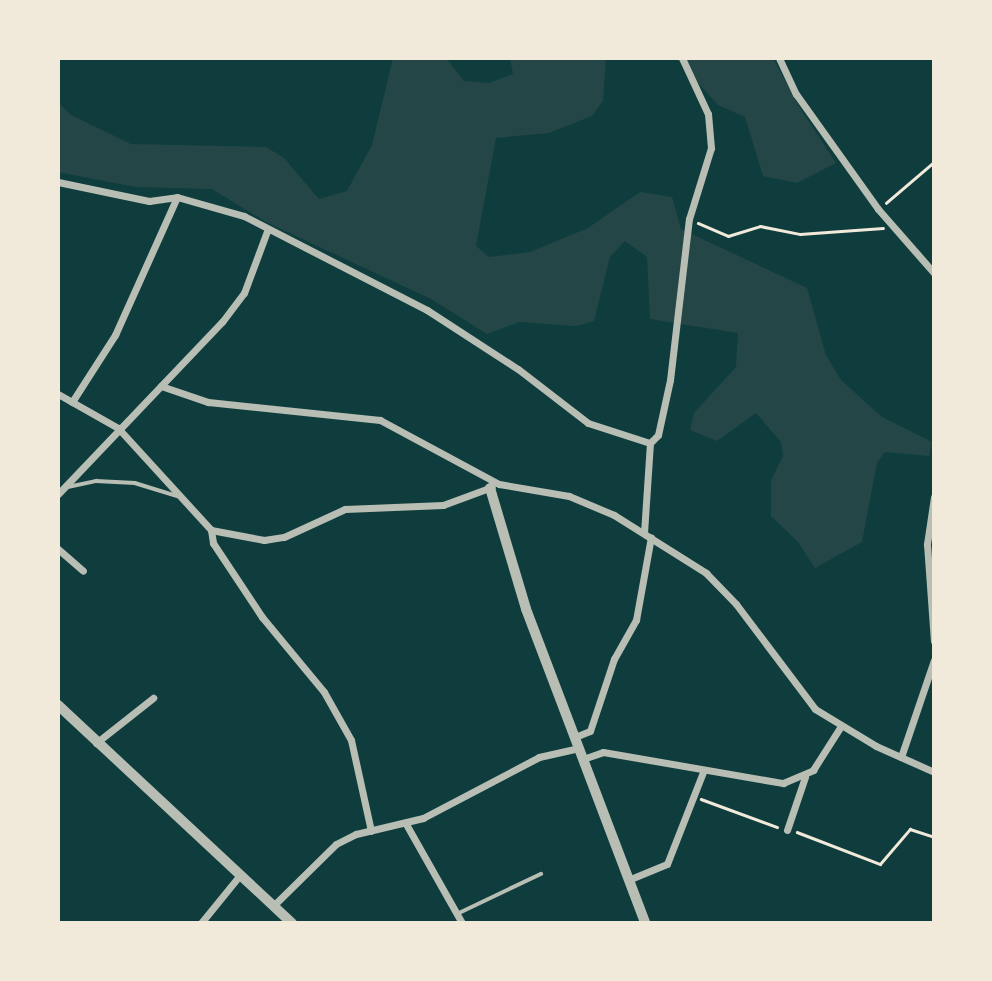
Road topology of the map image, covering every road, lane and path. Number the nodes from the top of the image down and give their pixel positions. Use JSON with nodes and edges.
{"nodes":[{"id":1,"x":682,"y":58,"type":"edge"},
{"id":2,"x":779,"y":58,"type":"edge"},
{"id":3,"x":934,"y":162,"type":"edge"},
{"id":4,"x":58,"y":182,"type":"edge"},
{"id":5,"x":177,"y":197,"type":"junction"},
{"id":6,"x":878,"y":209,"type":"junction"},
{"id":7,"x":689,"y":219,"type":"junction"},
{"id":8,"x":892,"y":228,"type":"junction"},
{"id":9,"x":267,"y":231,"type":"junction"},
{"id":10,"x":934,"y":273,"type":"edge"},
{"id":11,"x":161,"y":386,"type":"junction"},
{"id":12,"x":58,"y":394,"type":"edge"},
{"id":13,"x":72,"y":402,"type":"junction"},
{"id":14,"x":118,"y":428,"type":"junction"},
{"id":15,"x":650,"y":443,"type":"junction"},
{"id":16,"x":494,"y":486,"type":"junction"},
{"id":17,"x":60,"y":491,"type":"edge"},
{"id":18,"x":934,"y":497,"type":"edge"},
{"id":19,"x":183,"y":498,"type":"junction"},
{"id":20,"x":211,"y":530,"type":"junction"},
{"id":21,"x":648,"y":535,"type":"junction"},
{"id":22,"x":58,"y":549,"type":"edge"},
{"id":23,"x":83,"y":571,"type":"dead end"},
{"id":24,"x":934,"y":641,"type":"edge"},
{"id":25,"x":934,"y":660,"type":"edge"},
{"id":26,"x":153,"y":698,"type":"dead end"},
{"id":27,"x":60,"y":712,"type":"edge"},
{"id":28,"x":841,"y":726,"type":"junction"},
{"id":29,"x":95,"y":743,"type":"junction"},
{"id":30,"x":577,"y":743,"type":"junction"},
{"id":31,"x":901,"y":757,"type":"junction"},
{"id":32,"x":583,"y":759,"type":"junction"},
{"id":33,"x":703,"y":772,"type":"junction"},
{"id":34,"x":934,"y":772,"type":"edge"},
{"id":35,"x":805,"y":777,"type":"junction"},
{"id":36,"x":695,"y":797,"type":"junction"},
{"id":37,"x":406,"y":824,"type":"junction"},
{"id":38,"x":787,"y":830,"type":"junction"},
{"id":39,"x":371,"y":831,"type":"junction"},
{"id":40,"x":934,"y":837,"type":"edge"},
{"id":41,"x":541,"y":874,"type":"dead end"},
{"id":42,"x":240,"y":875,"type":"junction"},
{"id":43,"x":628,"y":880,"type":"junction"},
{"id":44,"x":273,"y":906,"type":"junction"},
{"id":45,"x":457,"y":914,"type":"junction"},
{"id":46,"x":201,"y":923,"type":"edge"},
{"id":47,"x":292,"y":923,"type":"edge"},
{"id":48,"x":462,"y":923,"type":"edge"},
{"id":49,"x":645,"y":923,"type":"edge"}],
"edges":[{"from":1,"to":7,"type":"street"},
{"from":2,"to":6,"type":"street"},
{"from":3,"to":6,"type":"path"},
{"from":4,"to":5,"type":"street"},
{"from":5,"to":9,"type":"street"},
{"from":5,"to":13,"type":"street"},
{"from":6,"to":8,"type":"street"},
{"from":7,"to":8,"type":"path"},
{"from":7,"to":15,"type":"street"},
{"from":8,"to":10,"type":"street"},
{"from":9,"to":11,"type":"street"},
{"from":9,"to":15,"type":"street"},
{"from":11,"to":14,"type":"street"},
{"from":11,"to":16,"type":"street"},
{"from":12,"to":13,"type":"street"},
{"from":13,"to":14,"type":"street"},
{"from":14,"to":17,"type":"street"},
{"from":14,"to":19,"type":"street"},
{"from":15,"to":21,"type":"street"},
{"from":16,"to":20,"type":"street"},
{"from":16,"to":21,"type":"street"},
{"from":16,"to":30,"type":"street"},
{"from":17,"to":19,"type":"lane"},
{"from":18,"to":24,"type":"street"},
{"from":19,"to":20,"type":"street"},
{"from":20,"to":39,"type":"street"},
{"from":21,"to":28,"type":"street"},
{"from":21,"to":30,"type":"street"},
{"from":22,"to":23,"type":"street"},
{"from":25,"to":31,"type":"street"},
{"from":26,"to":29,"type":"street"},
{"from":27,"to":29,"type":"street"},
{"from":28,"to":31,"type":"street"},
{"from":28,"to":35,"type":"street"},
{"from":29,"to":42,"type":"street"},
{"from":30,"to":32,"type":"street"},
{"from":30,"to":37,"type":"street"},
{"from":31,"to":34,"type":"street"},
{"from":32,"to":33,"type":"street"},
{"from":32,"to":43,"type":"street"},
{"from":33,"to":35,"type":"street"},
{"from":33,"to":36,"type":"street"},
{"from":35,"to":38,"type":"street"},
{"from":36,"to":38,"type":"path"},
{"from":36,"to":43,"type":"street"},
{"from":37,"to":39,"type":"street"},
{"from":37,"to":45,"type":"street"},
{"from":38,"to":40,"type":"path"},
{"from":39,"to":44,"type":"street"},
{"from":41,"to":45,"type":"lane"},
{"from":42,"to":44,"type":"street"},
{"from":42,"to":46,"type":"street"},
{"from":43,"to":49,"type":"street"},
{"from":44,"to":47,"type":"street"},
{"from":45,"to":48,"type":"street"}]}
